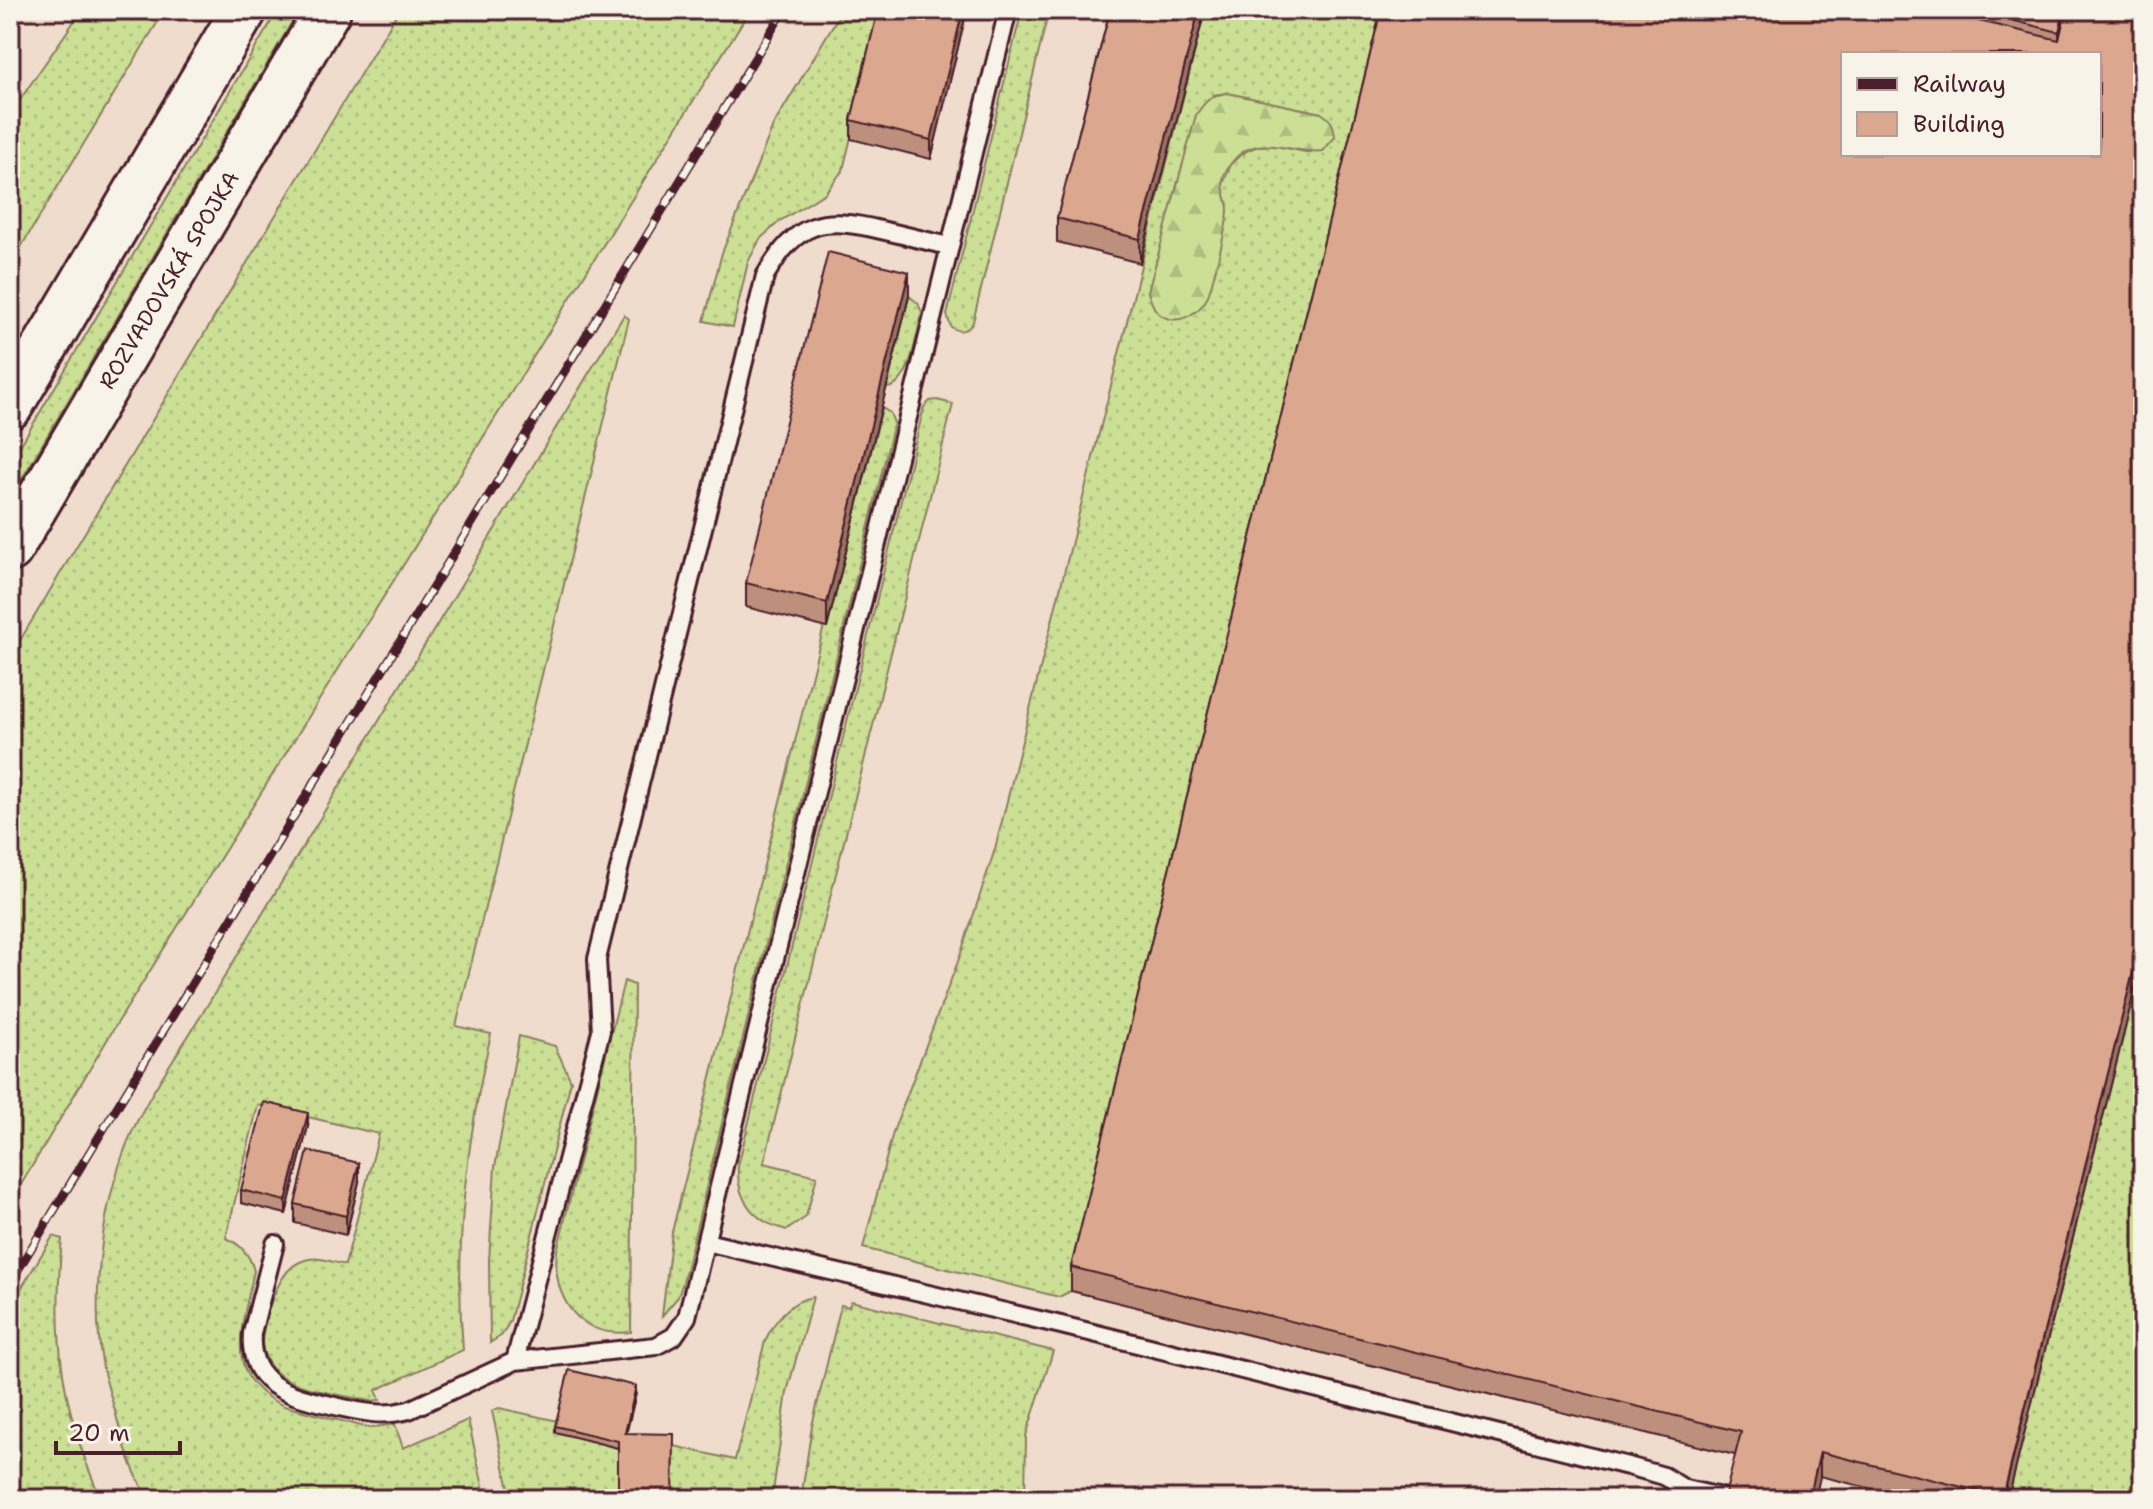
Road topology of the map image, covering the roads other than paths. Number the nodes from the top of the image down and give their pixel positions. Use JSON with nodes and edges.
{"nodes":[{"id":1,"x":244,"y":10,"type":"edge"},
{"id":2,"x":328,"y":10,"type":"edge"},
{"id":3,"x":1008,"y":10,"type":"edge"},
{"id":4,"x":949,"y":246,"type":"junction"},
{"id":5,"x":10,"y":406,"type":"edge"},
{"id":6,"x":10,"y":549,"type":"edge"},
{"id":7,"x":706,"y":1242,"type":"junction"},
{"id":8,"x":275,"y":1244,"type":"dead end"},
{"id":9,"x":515,"y":1361,"type":"junction"},
{"id":10,"x":1730,"y":1499,"type":"edge"}],
"edges":[{"from":1,"to":5,"type":"highway"},
{"from":2,"to":6,"type":"highway","name":"ROZVADOVSKÁ SPOJKA"},
{"from":3,"to":4,"type":"lane"},
{"from":4,"to":7,"type":"lane"},
{"from":4,"to":9,"type":"lane"},
{"from":7,"to":9,"type":"lane"},
{"from":7,"to":10,"type":"lane"},
{"from":8,"to":9,"type":"lane"}]}
